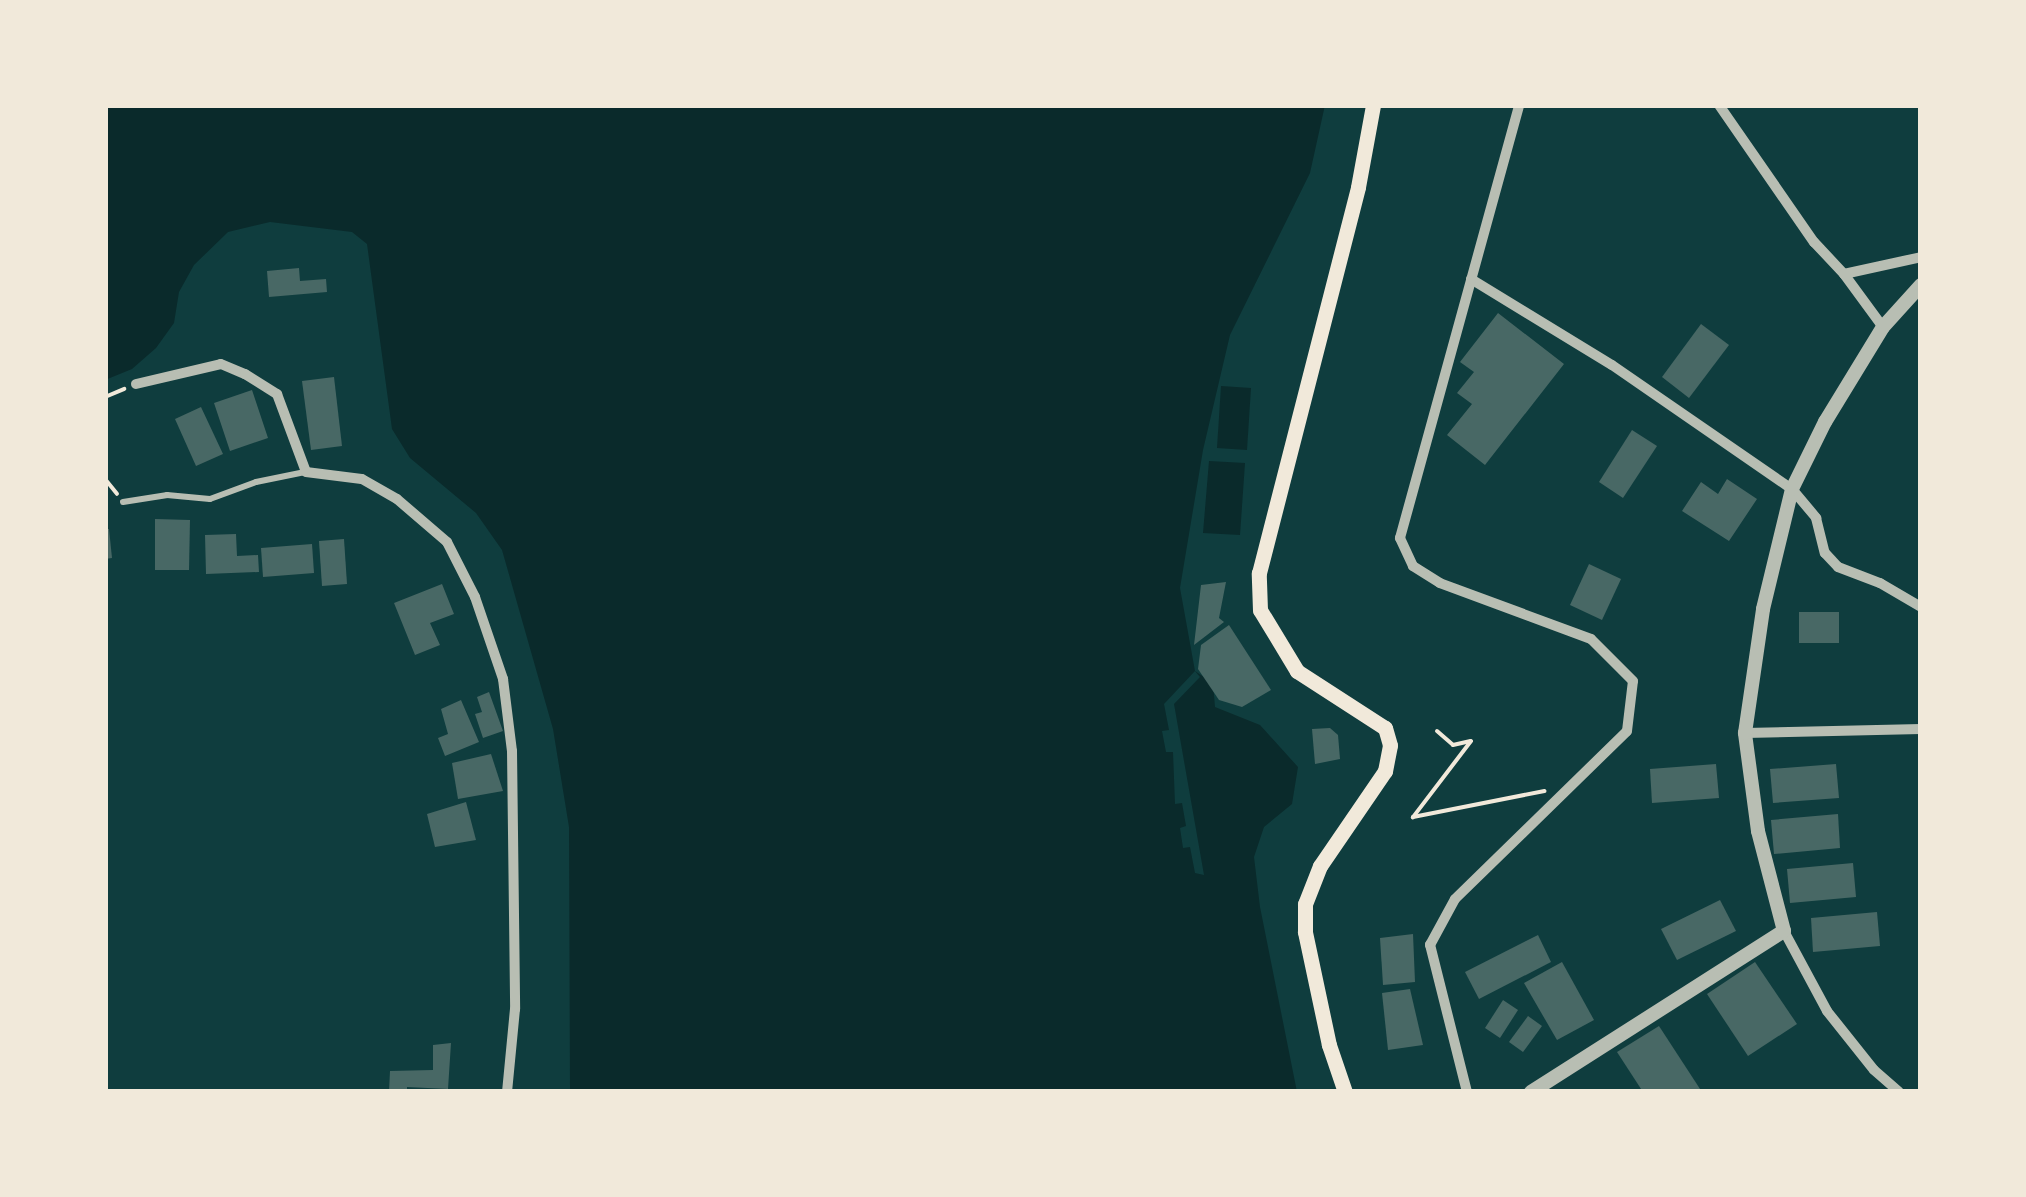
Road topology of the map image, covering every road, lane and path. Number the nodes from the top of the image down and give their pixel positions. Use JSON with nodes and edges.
{"nodes":[{"id":1,"x":1373,"y":105,"type":"edge"},
{"id":2,"x":1520,"y":105,"type":"edge"},
{"id":3,"x":1719,"y":105,"type":"edge"},
{"id":4,"x":1921,"y":257,"type":"edge"},
{"id":5,"x":1844,"y":274,"type":"junction"},
{"id":6,"x":1472,"y":279,"type":"junction"},
{"id":7,"x":1921,"y":284,"type":"edge"},
{"id":8,"x":1883,"y":327,"type":"junction"},
{"id":9,"x":136,"y":384,"type":"joint"},
{"id":10,"x":105,"y":397,"type":"edge"},
{"id":11,"x":306,"y":472,"type":"junction"},
{"id":12,"x":105,"y":479,"type":"edge"},
{"id":13,"x":1792,"y":490,"type":"junction"},
{"id":14,"x":123,"y":502,"type":"joint"},
{"id":15,"x":1921,"y":607,"type":"edge"},
{"id":16,"x":1921,"y":729,"type":"edge"},
{"id":17,"x":1437,"y":731,"type":"dead end"},
{"id":18,"x":1744,"y":733,"type":"junction"},
{"id":19,"x":1570,"y":786,"type":"junction"},
{"id":20,"x":1784,"y":931,"type":"junction"},
{"id":21,"x":508,"y":1092,"type":"edge"},
{"id":22,"x":1346,"y":1092,"type":"edge"},
{"id":23,"x":1468,"y":1092,"type":"edge"},
{"id":24,"x":1532,"y":1092,"type":"edge"},
{"id":25,"x":1899,"y":1092,"type":"edge"}],
"edges":[{"from":1,"to":22,"type":"main road"},
{"from":2,"to":6,"type":"street"},
{"from":3,"to":5,"type":"street"},
{"from":4,"to":5,"type":"street"},
{"from":5,"to":8,"type":"street"},
{"from":6,"to":13,"type":"street"},
{"from":6,"to":19,"type":"street"},
{"from":7,"to":8,"type":"street"},
{"from":8,"to":13,"type":"street"},
{"from":9,"to":10,"type":"path"},
{"from":9,"to":11,"type":"street"},
{"from":11,"to":14,"type":"lane"},
{"from":11,"to":21,"type":"street"},
{"from":12,"to":14,"type":"path"},
{"from":13,"to":15,"type":"street"},
{"from":13,"to":18,"type":"street"},
{"from":16,"to":18,"type":"street"},
{"from":17,"to":19,"type":"path"},
{"from":18,"to":20,"type":"street"},
{"from":19,"to":23,"type":"street"},
{"from":20,"to":24,"type":"street"},
{"from":20,"to":25,"type":"street"}]}
